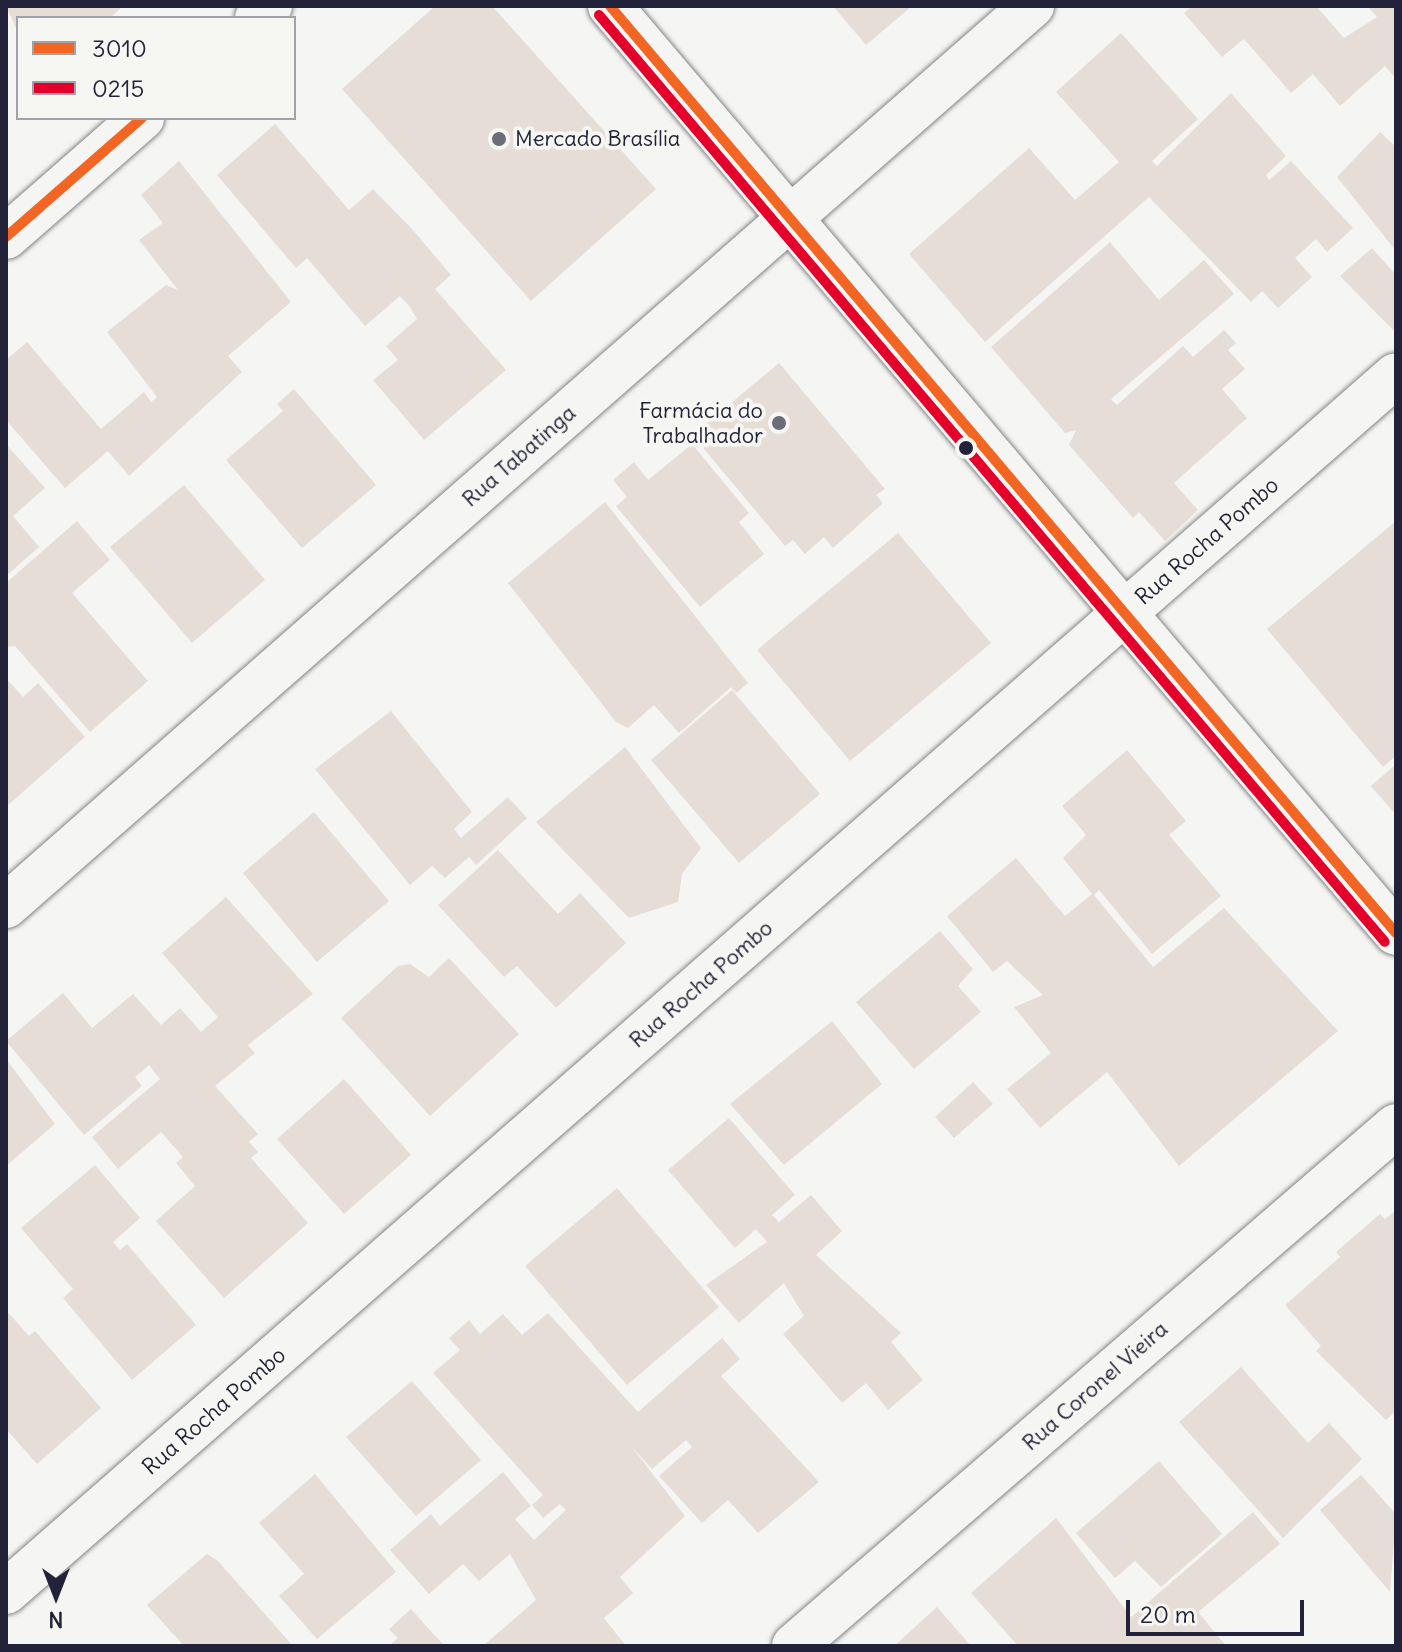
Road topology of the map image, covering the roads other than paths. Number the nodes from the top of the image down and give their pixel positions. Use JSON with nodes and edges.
{"nodes":[{"id":1,"x":610,"y":6,"type":"edge"},
{"id":2,"x":1032,"y":6,"type":"edge"},
{"id":3,"x":140,"y":120,"type":"edge"},
{"id":4,"x":789,"y":218,"type":"junction"},
{"id":5,"x":6,"y":237,"type":"edge"},
{"id":6,"x":1396,"y":375,"type":"edge"},
{"id":7,"x":1125,"y":613,"type":"junction"},
{"id":8,"x":6,"y":906,"type":"edge"},
{"id":9,"x":1396,"y":933,"type":"edge"},
{"id":10,"x":1396,"y":1126,"type":"edge"},
{"id":11,"x":6,"y":1592,"type":"edge"},
{"id":12,"x":794,"y":1646,"type":"edge"}],
"edges":[{"from":1,"to":4,"type":"street"},
{"from":2,"to":4,"type":"street","name":"Rua Tabatinga"},
{"from":3,"to":5,"type":"street"},
{"from":4,"to":7,"type":"street"},
{"from":4,"to":8,"type":"street","name":"Rua Tabatinga"},
{"from":6,"to":7,"type":"street","name":"Rua Rocha Pombo"},
{"from":7,"to":9,"type":"street"},
{"from":7,"to":11,"type":"street","name":"Rua Rocha Pombo"},
{"from":10,"to":12,"type":"street","name":"Rua Coronel Vieira"}]}
